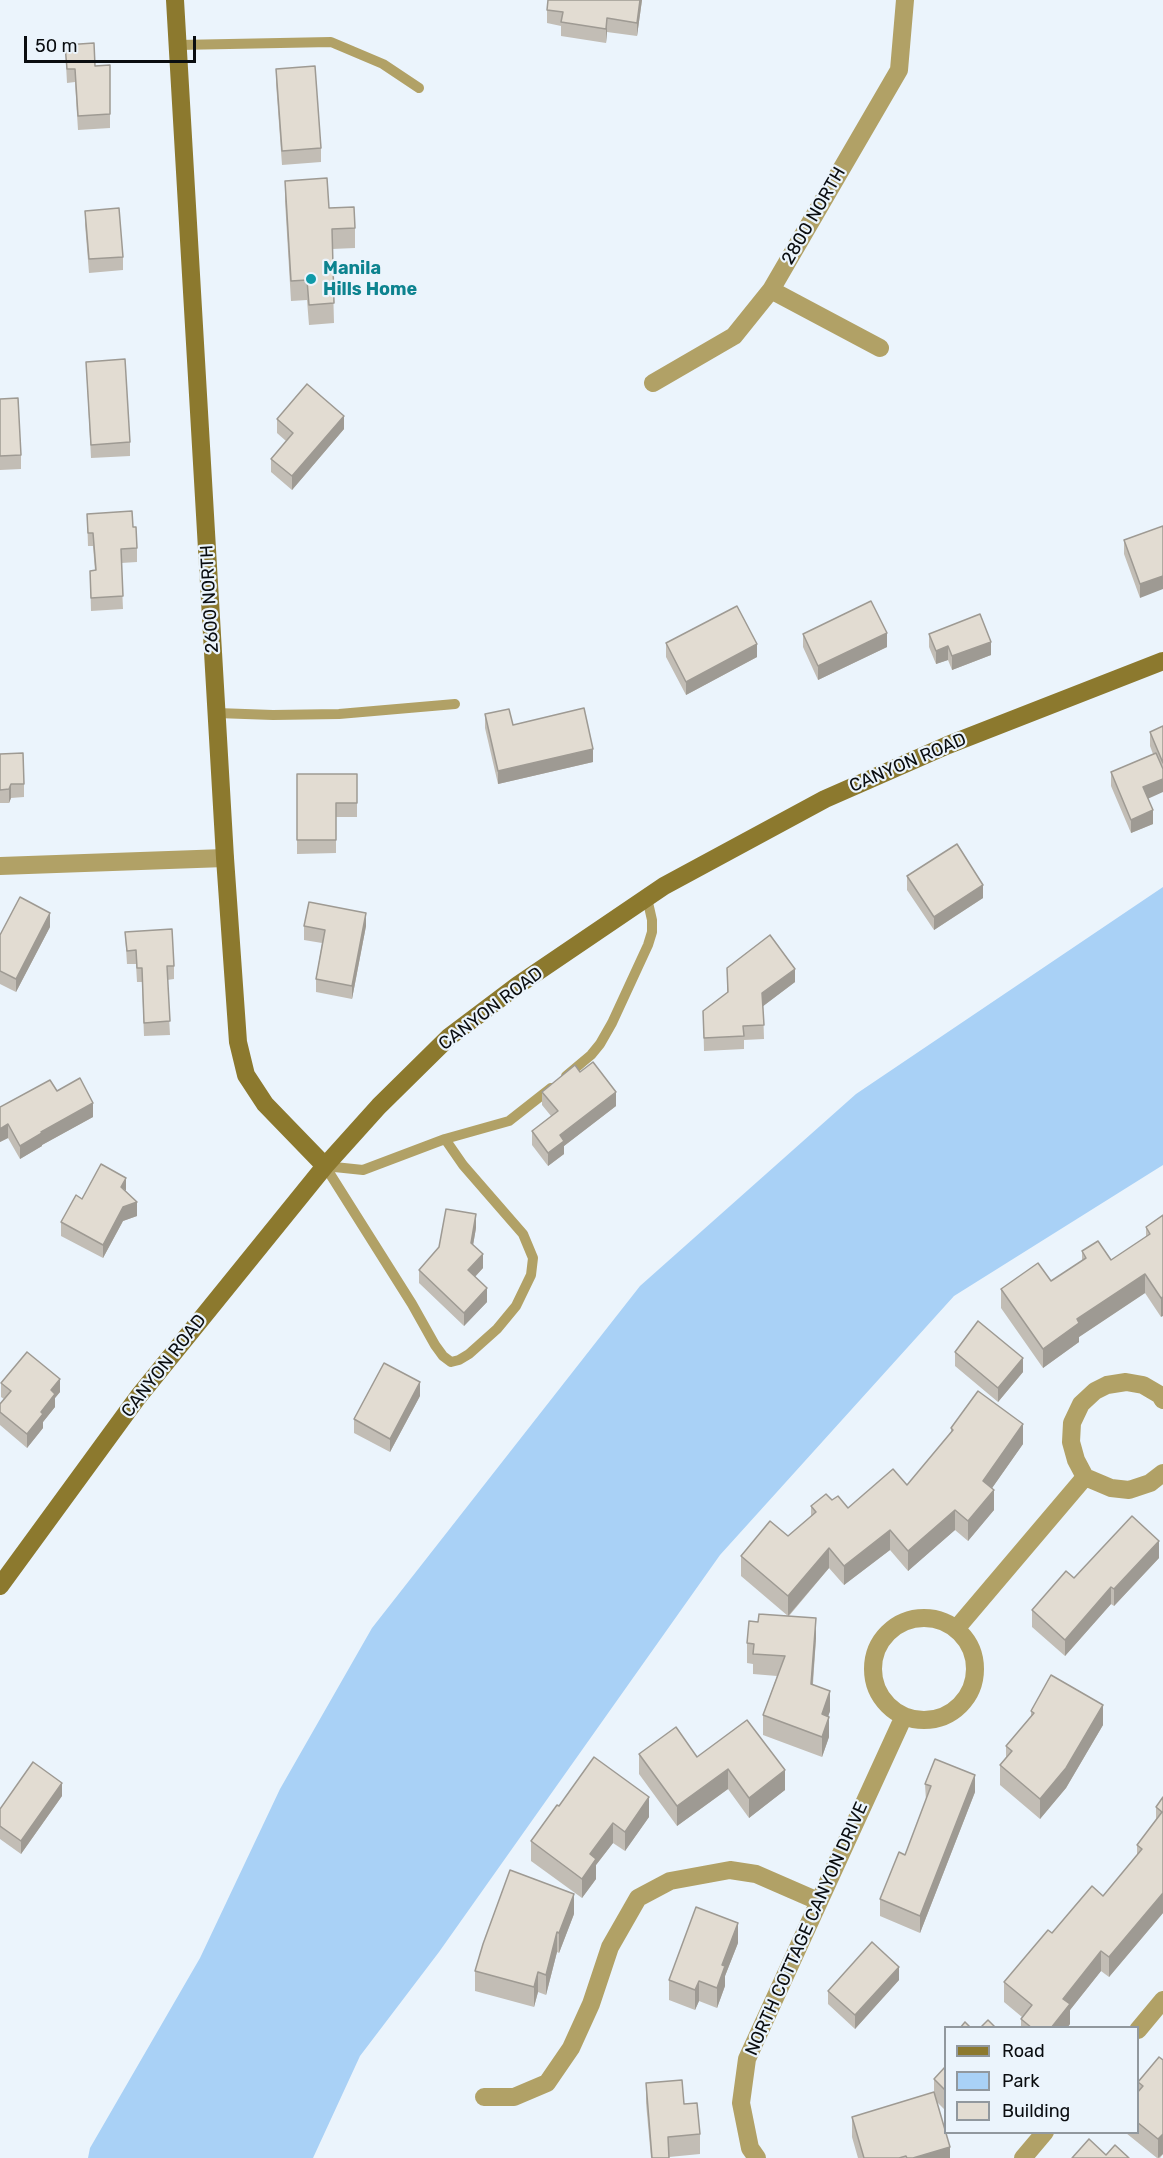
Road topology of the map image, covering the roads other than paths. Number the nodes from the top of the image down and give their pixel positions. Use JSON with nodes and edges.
{"nodes":[{"id":1,"x":175,"y":0,"type":"edge"},
{"id":2,"x":905,"y":0,"type":"edge"},
{"id":3,"x":178,"y":45,"type":"junction"},
{"id":4,"x":419,"y":88,"type":"dead end"},
{"id":5,"x":771,"y":290,"type":"junction"},
{"id":6,"x":880,"y":348,"type":"dead end"},
{"id":7,"x":653,"y":382,"type":"dead end"},
{"id":8,"x":1163,"y":661,"type":"edge"},
{"id":9,"x":455,"y":704,"type":"dead end"},
{"id":10,"x":217,"y":713,"type":"junction"},
{"id":11,"x":225,"y":858,"type":"junction"},
{"id":12,"x":0,"y":866,"type":"edge"},
{"id":13,"x":647,"y":898,"type":"junction"},
{"id":14,"x":446,"y":1140,"type":"junction"},
{"id":15,"x":325,"y":1166,"type":"junction"},
{"id":16,"x":1162,"y":1396,"type":"edge"},
{"id":17,"x":1163,"y":1473,"type":"edge"},
{"id":18,"x":1085,"y":1477,"type":"junction"},
{"id":19,"x":0,"y":1586,"type":"edge"},
{"id":20,"x":956,"y":1629,"type":"junction"},
{"id":21,"x":904,"y":1716,"type":"junction"},
{"id":22,"x":818,"y":1901,"type":"junction"},
{"id":23,"x":1163,"y":2000,"type":"edge"},
{"id":24,"x":1139,"y":2028,"type":"edge"},
{"id":25,"x":484,"y":2097,"type":"dead end"},
{"id":26,"x":1044,"y":2134,"type":"edge"},
{"id":27,"x":754,"y":2153,"type":"edge"},
{"id":28,"x":1023,"y":2158,"type":"edge"}],
"edges":[{"from":1,"to":3,"type":"main road","name":"2600 NORTH"},
{"from":2,"to":5,"type":"street","name":"2800 NORTH"},
{"from":3,"to":4,"type":"lane"},
{"from":3,"to":10,"type":"main road","name":"2600 NORTH"},
{"from":5,"to":6,"type":"street"},
{"from":5,"to":7,"type":"street","name":"2800 NORTH"},
{"from":8,"to":13,"type":"main road","name":"CANYON ROAD"},
{"from":9,"to":10,"type":"lane"},
{"from":10,"to":11,"type":"main road","name":"2600 NORTH"},
{"from":11,"to":12,"type":"street"},
{"from":11,"to":15,"type":"main road","name":"2600 NORTH"},
{"from":13,"to":14,"type":"lane"},
{"from":13,"to":15,"type":"main road","name":"CANYON ROAD"},
{"from":14,"to":15,"type":"lane"},
{"from":14,"to":15,"type":"lane"},
{"from":15,"to":19,"type":"main road","name":"CANYON ROAD"},
{"from":16,"to":18,"type":"street"},
{"from":17,"to":18,"type":"street"},
{"from":18,"to":20,"type":"street"},
{"from":20,"to":21,"type":"street"},
{"from":20,"to":21,"type":"street"},
{"from":21,"to":22,"type":"street","name":"NORTH COTTAGE CANYON DRIVE"},
{"from":22,"to":25,"type":"street"},
{"from":22,"to":27,"type":"street","name":"NORTH COTTAGE CANYON DRIVE"},
{"from":23,"to":24,"type":"street"},
{"from":26,"to":28,"type":"street"}]}
